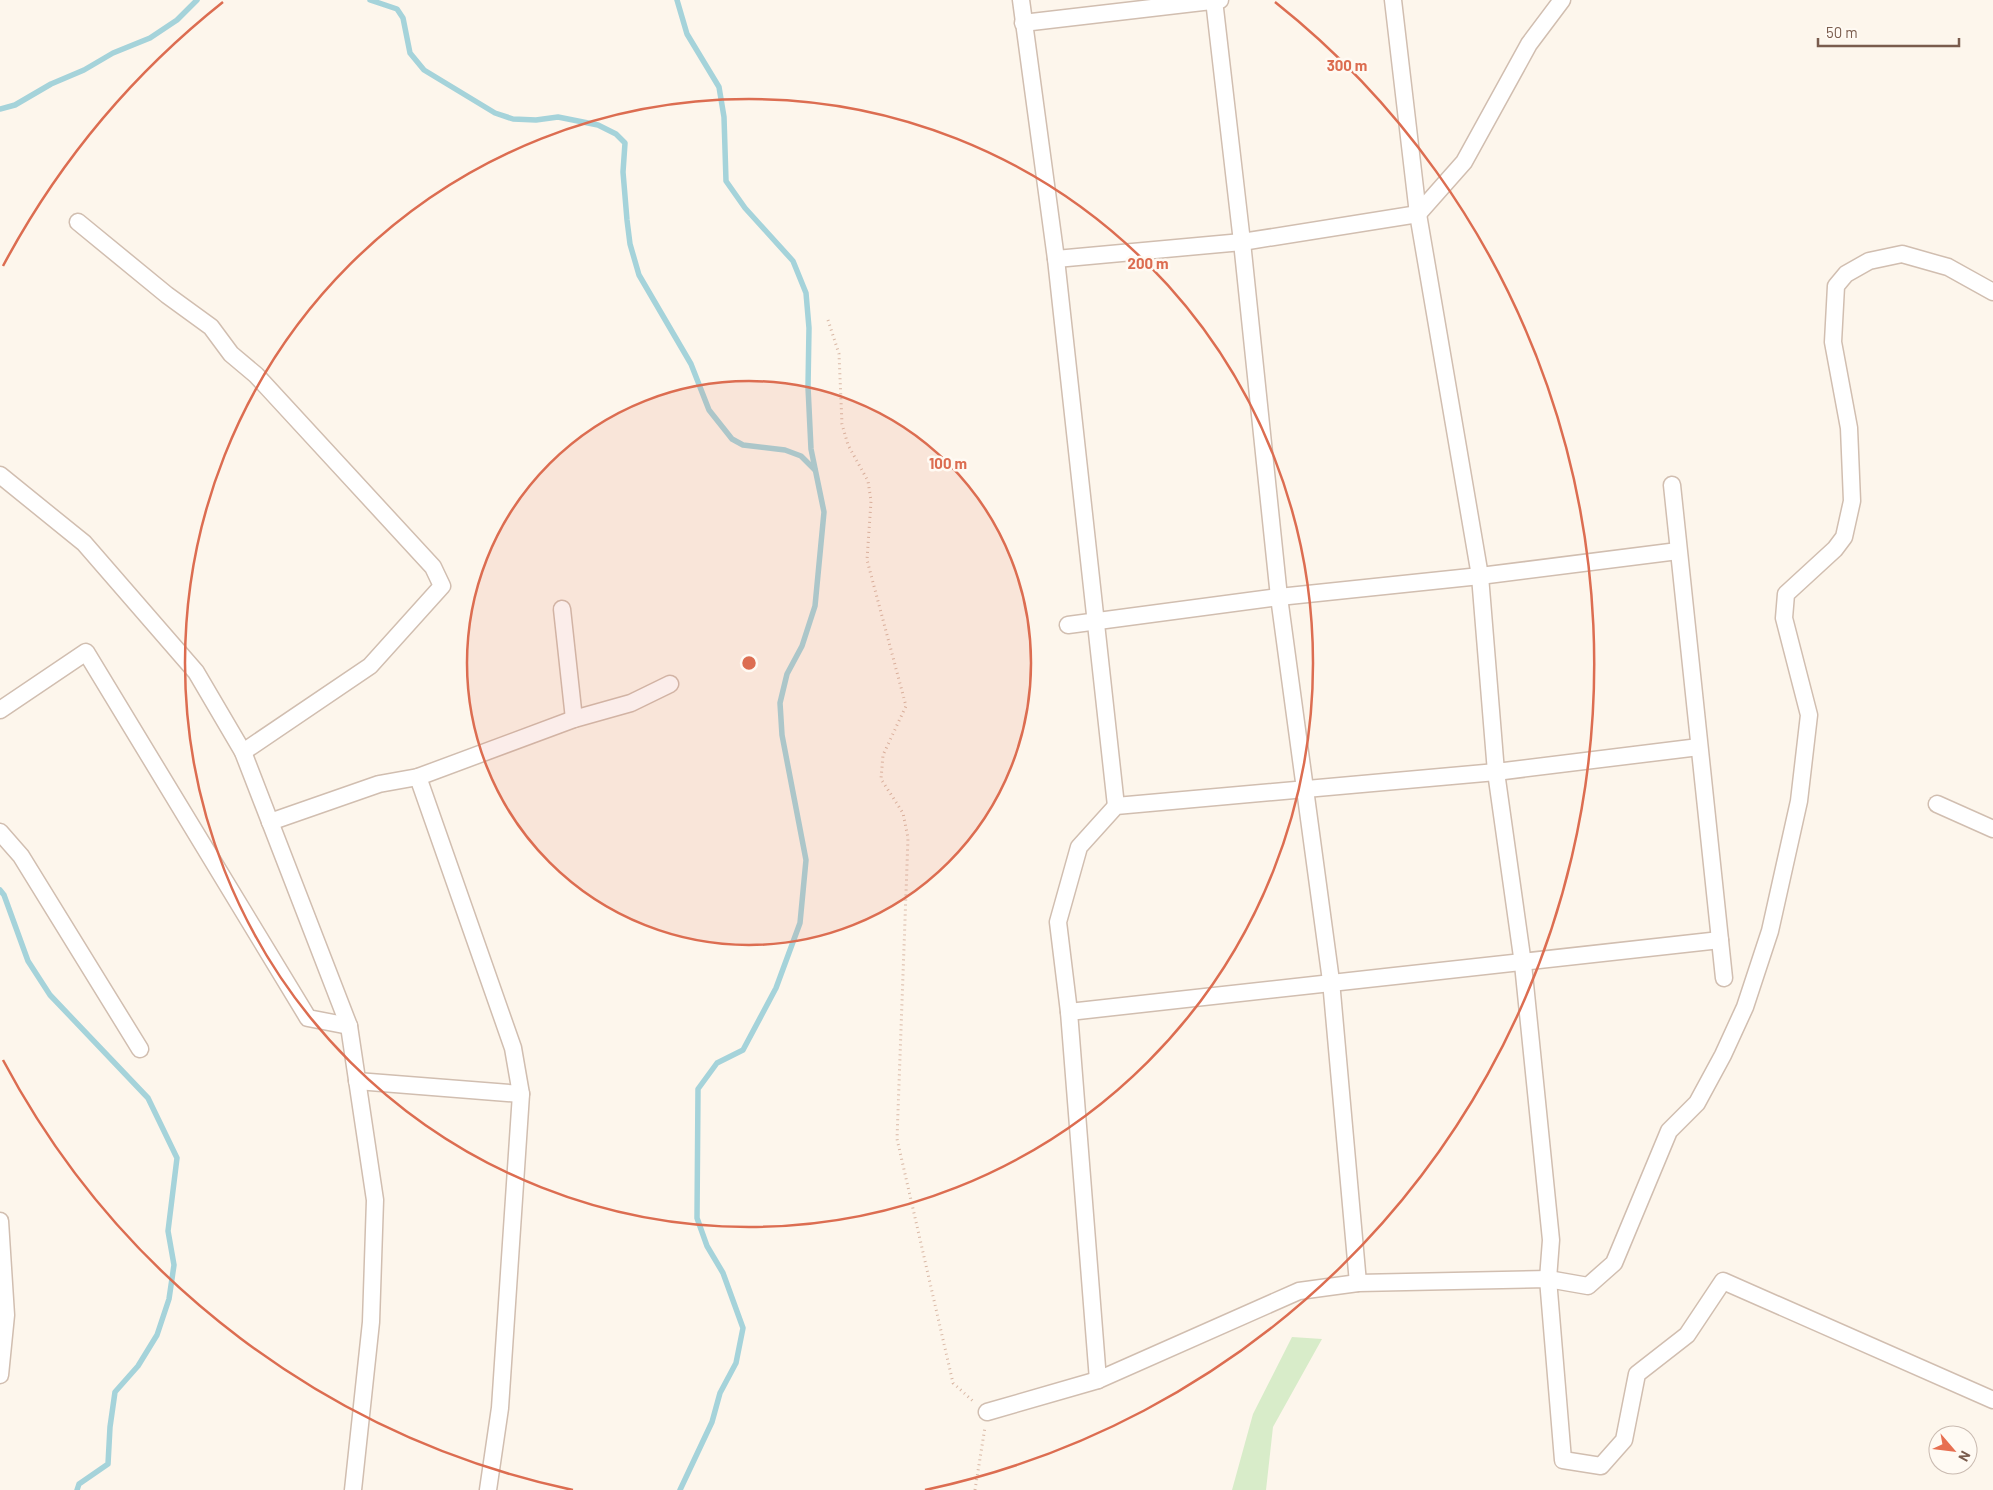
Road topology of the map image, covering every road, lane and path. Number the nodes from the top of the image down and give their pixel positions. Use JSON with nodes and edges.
{"nodes":[{"id":1,"x":1022,"y":0,"type":"edge"},
{"id":2,"x":1216,"y":0,"type":"edge"},
{"id":3,"x":1393,"y":0,"type":"edge"},
{"id":4,"x":1562,"y":0,"type":"edge"},
{"id":5,"x":1023,"y":23,"type":"junction"},
{"id":6,"x":1418,"y":214,"type":"junction"},
{"id":7,"x":78,"y":222,"type":"dead end"},
{"id":8,"x":1242,"y":242,"type":"junction"},
{"id":9,"x":1056,"y":259,"type":"junction"},
{"id":10,"x":1993,"y":292,"type":"edge"},
{"id":11,"x":828,"y":320,"type":"dead end"},
{"id":12,"x":0,"y":475,"type":"edge"},
{"id":13,"x":1672,"y":485,"type":"dead end"},
{"id":14,"x":1678,"y":550,"type":"junction"},
{"id":15,"x":1480,"y":576,"type":"junction"},
{"id":16,"x":1279,"y":597,"type":"junction"},
{"id":17,"x":562,"y":608,"type":"dead end"},
{"id":18,"x":1097,"y":622,"type":"junction"},
{"id":19,"x":1068,"y":625,"type":"dead end"},
{"id":20,"x":670,"y":684,"type":"dead end"},
{"id":21,"x":0,"y":710,"type":"edge"},
{"id":22,"x":574,"y":718,"type":"junction"},
{"id":23,"x":1699,"y":747,"type":"junction"},
{"id":24,"x":243,"y":752,"type":"junction"},
{"id":25,"x":1496,"y":772,"type":"junction"},
{"id":26,"x":418,"y":777,"type":"junction"},
{"id":27,"x":1306,"y":790,"type":"junction"},
{"id":28,"x":1937,"y":804,"type":"dead end"},
{"id":29,"x":1116,"y":806,"type":"junction"},
{"id":30,"x":270,"y":822,"type":"junction"},
{"id":31,"x":1993,"y":829,"type":"edge"},
{"id":32,"x":0,"y":832,"type":"edge"},
{"id":33,"x":1720,"y":940,"type":"junction"},
{"id":34,"x":1523,"y":964,"type":"junction"},
{"id":35,"x":1724,"y":978,"type":"dead end"},
{"id":36,"x":1331,"y":981,"type":"junction"},
{"id":37,"x":1068,"y":1012,"type":"junction"},
{"id":38,"x":349,"y":1026,"type":"junction"},
{"id":39,"x":140,"y":1049,"type":"dead end"},
{"id":40,"x":357,"y":1081,"type":"junction"},
{"id":41,"x":521,"y":1094,"type":"junction"},
{"id":42,"x":0,"y":1221,"type":"edge"},
{"id":43,"x":1548,"y":1279,"type":"junction"},
{"id":44,"x":1358,"y":1283,"type":"junction"},
{"id":45,"x":3,"y":1317,"type":"edge"},
{"id":46,"x":0,"y":1375,"type":"edge"},
{"id":47,"x":1098,"y":1380,"type":"junction"},
{"id":48,"x":1993,"y":1400,"type":"edge"},
{"id":49,"x":987,"y":1412,"type":"junction"},
{"id":50,"x":352,"y":1490,"type":"edge"},
{"id":51,"x":488,"y":1490,"type":"edge"},
{"id":52,"x":976,"y":1490,"type":"edge"}],
"edges":[{"from":1,"to":5,"type":"street"},
{"from":2,"to":5,"type":"street"},
{"from":2,"to":8,"type":"street"},
{"from":3,"to":6,"type":"street"},
{"from":4,"to":6,"type":"street"},
{"from":5,"to":9,"type":"street"},
{"from":6,"to":8,"type":"street"},
{"from":6,"to":15,"type":"street"},
{"from":7,"to":24,"type":"street"},
{"from":8,"to":9,"type":"street"},
{"from":8,"to":16,"type":"street"},
{"from":9,"to":18,"type":"street"},
{"from":10,"to":43,"type":"street"},
{"from":11,"to":49,"type":"path"},
{"from":12,"to":24,"type":"street"},
{"from":13,"to":14,"type":"street"},
{"from":14,"to":15,"type":"street"},
{"from":14,"to":23,"type":"street"},
{"from":15,"to":16,"type":"street"},
{"from":15,"to":25,"type":"street"},
{"from":16,"to":18,"type":"street"},
{"from":16,"to":27,"type":"street"},
{"from":17,"to":22,"type":"street"},
{"from":18,"to":19,"type":"street"},
{"from":18,"to":29,"type":"street"},
{"from":20,"to":22,"type":"street"},
{"from":21,"to":38,"type":"street"},
{"from":22,"to":26,"type":"street"},
{"from":23,"to":25,"type":"street"},
{"from":23,"to":33,"type":"street"},
{"from":24,"to":30,"type":"street"},
{"from":25,"to":27,"type":"street"},
{"from":25,"to":34,"type":"street"},
{"from":26,"to":30,"type":"street"},
{"from":26,"to":41,"type":"street"},
{"from":27,"to":29,"type":"street"},
{"from":27,"to":36,"type":"street"},
{"from":28,"to":31,"type":"street"},
{"from":29,"to":37,"type":"street"},
{"from":30,"to":38,"type":"street"},
{"from":32,"to":39,"type":"street"},
{"from":33,"to":34,"type":"street"},
{"from":33,"to":35,"type":"street"},
{"from":34,"to":36,"type":"street"},
{"from":34,"to":43,"type":"street"},
{"from":36,"to":37,"type":"street"},
{"from":36,"to":44,"type":"street"},
{"from":37,"to":47,"type":"street"},
{"from":38,"to":40,"type":"street"},
{"from":40,"to":41,"type":"street"},
{"from":40,"to":50,"type":"street"},
{"from":41,"to":51,"type":"street"},
{"from":42,"to":45,"type":"street"},
{"from":43,"to":44,"type":"street"},
{"from":43,"to":48,"type":"street"},
{"from":44,"to":47,"type":"street"},
{"from":45,"to":46,"type":"street"},
{"from":47,"to":49,"type":"street"},
{"from":49,"to":52,"type":"path"}]}
